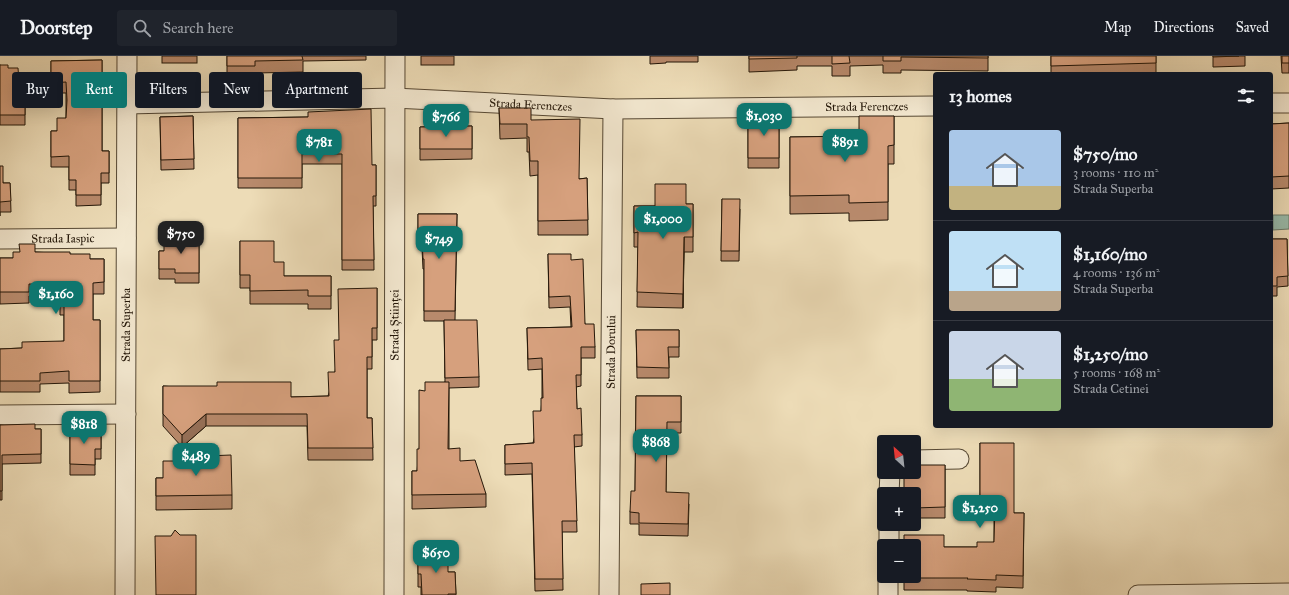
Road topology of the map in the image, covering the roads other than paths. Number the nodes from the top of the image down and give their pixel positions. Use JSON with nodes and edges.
{"nodes":[{"id":1,"x":127,"y":56,"type":"edge"},
{"id":2,"x":395,"y":56,"type":"edge"},
{"id":3,"x":127,"y":72,"type":"edge"},
{"id":4,"x":394,"y":98,"type":"junction"},
{"id":5,"x":127,"y":104,"type":"edge"},
{"id":6,"x":1273,"y":104,"type":"edge"},
{"id":7,"x":1289,"y":104,"type":"edge"},
{"id":8,"x":933,"y":106,"type":"edge"},
{"id":9,"x":127,"y":108,"type":"edge"},
{"id":10,"x":613,"y":110,"type":"junction"},
{"id":11,"x":126,"y":238,"type":"junction"},
{"id":12,"x":0,"y":239,"type":"edge"},
{"id":13,"x":126,"y":414,"type":"junction"},
{"id":14,"x":0,"y":415,"type":"edge"},
{"id":15,"x":959,"y":459,"type":"dead end"},
{"id":16,"x":921,"y":460,"type":"edge"},
{"id":17,"x":888,"y":583,"type":"edge"},
{"id":18,"x":1289,"y":593,"type":"edge"},
{"id":19,"x":125,"y":595,"type":"edge"},
{"id":20,"x":394,"y":595,"type":"edge"},
{"id":21,"x":609,"y":595,"type":"edge"},
{"id":22,"x":888,"y":595,"type":"edge"},
{"id":23,"x":1138,"y":595,"type":"edge"}],
"edges":[{"from":1,"to":3,"type":"street","name":"Strada Superba"},
{"from":2,"to":4,"type":"street","name":"Strada Științei"},
{"from":4,"to":5,"type":"street","name":"Strada Ferenczes"},
{"from":4,"to":10,"type":"street","name":"Strada Ferenczes"},
{"from":4,"to":20,"type":"street","name":"Strada Științei"},
{"from":6,"to":7,"type":"street"},
{"from":8,"to":10,"type":"street","name":"Strada Ferenczes"},
{"from":9,"to":11,"type":"street","name":"Strada Superba"},
{"from":10,"to":21,"type":"street","name":"Strada Dorului"},
{"from":11,"to":12,"type":"street","name":"Strada Iaspic"},
{"from":11,"to":13,"type":"street","name":"Strada Superba"},
{"from":13,"to":14,"type":"street"},
{"from":13,"to":19,"type":"street","name":"Strada Superba"},
{"from":15,"to":16,"type":"street"},
{"from":17,"to":22,"type":"street"},
{"from":18,"to":23,"type":"street"}]}
